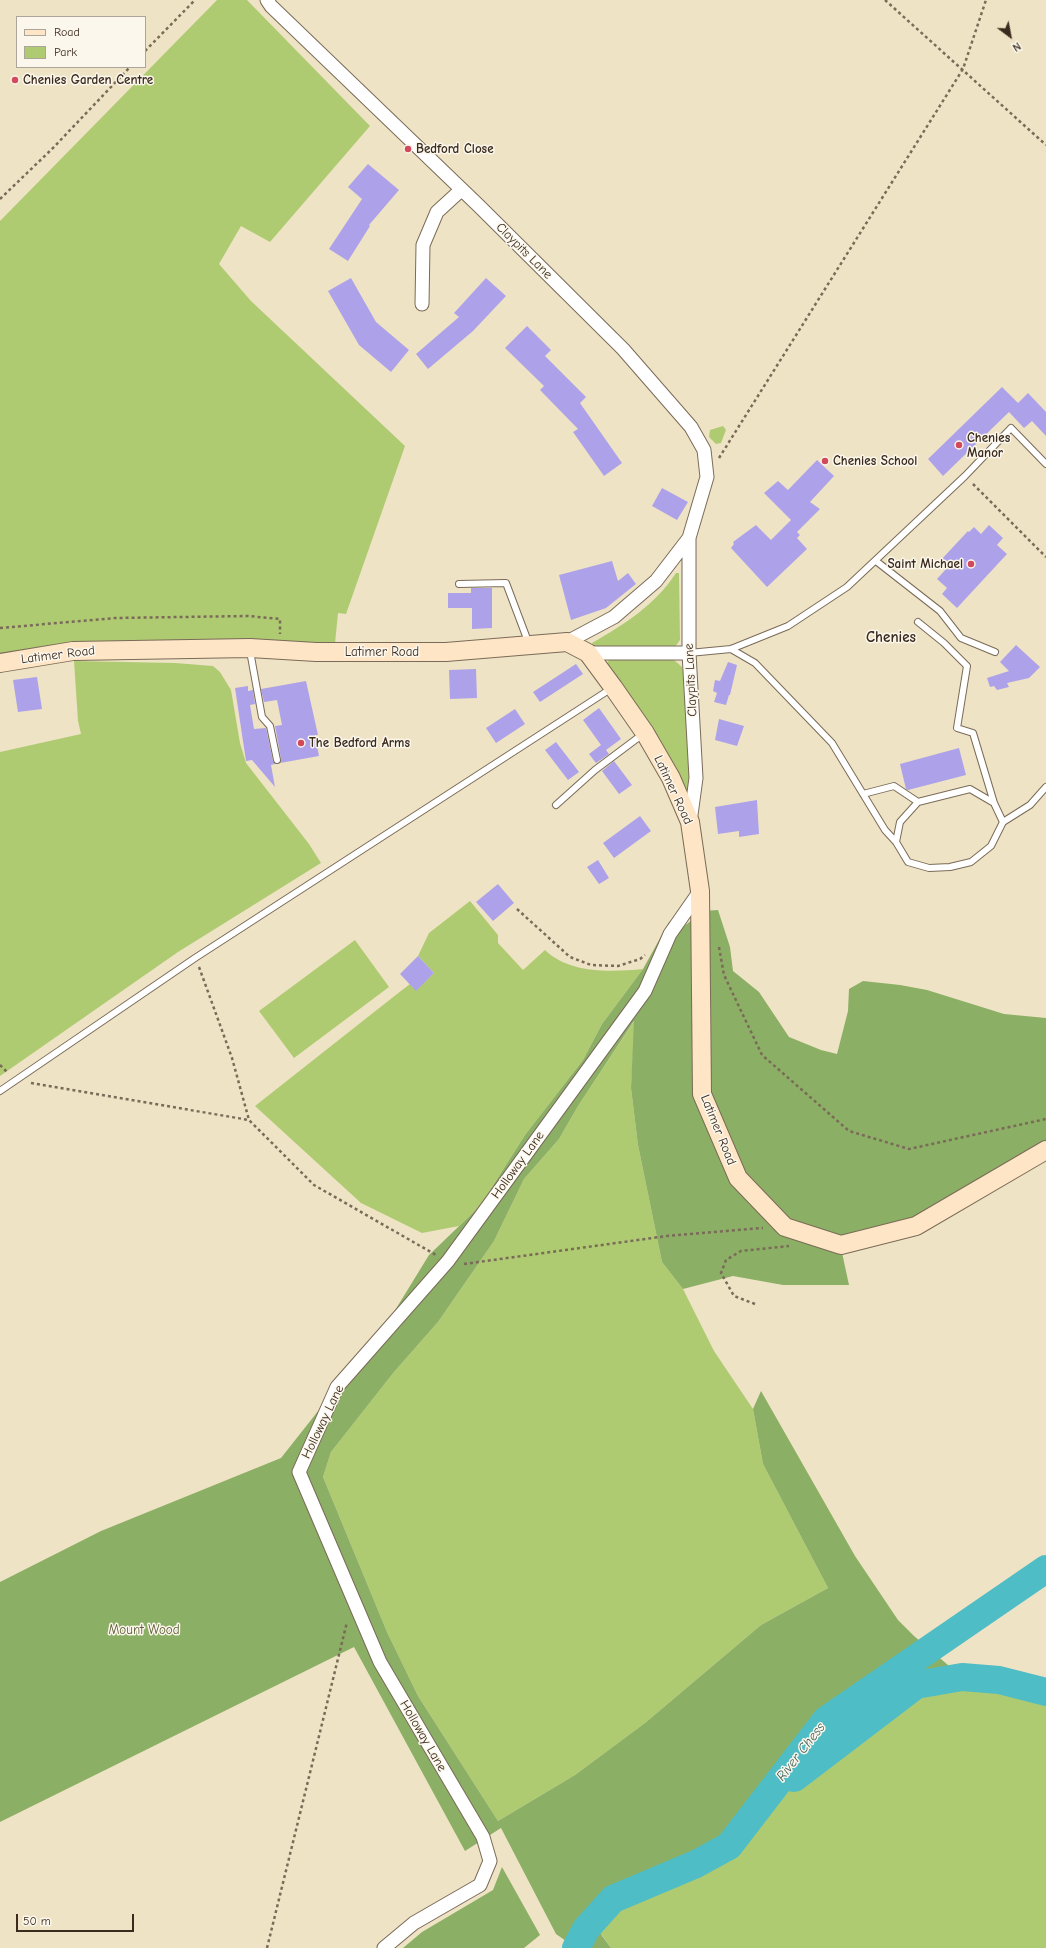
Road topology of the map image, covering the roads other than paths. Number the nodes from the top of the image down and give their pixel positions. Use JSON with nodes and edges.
{"nodes":[{"id":1,"x":267,"y":0,"type":"edge"},
{"id":2,"x":461,"y":190,"type":"junction"},
{"id":3,"x":422,"y":304,"type":"dead end"},
{"id":4,"x":1046,"y":464,"type":"edge"},
{"id":5,"x":689,"y":538,"type":"junction"},
{"id":6,"x":876,"y":561,"type":"junction"},
{"id":7,"x":460,"y":584,"type":"dead end"},
{"id":8,"x":918,"y":622,"type":"dead end"},
{"id":9,"x":567,"y":642,"type":"junction"},
{"id":10,"x":530,"y":645,"type":"junction"},
{"id":11,"x":250,"y":648,"type":"junction"},
{"id":12,"x":731,"y":649,"type":"junction"},
{"id":13,"x":995,"y":652,"type":"dead end"},
{"id":14,"x":588,"y":653,"type":"junction"},
{"id":15,"x":689,"y":653,"type":"junction"},
{"id":16,"x":0,"y":663,"type":"edge"},
{"id":17,"x":613,"y":687,"type":"junction"},
{"id":18,"x":645,"y":733,"type":"junction"},
{"id":19,"x":277,"y":760,"type":"dead end"},
{"id":20,"x":1046,"y":786,"type":"edge"},
{"id":21,"x":863,"y":794,"type":"junction"},
{"id":22,"x":918,"y":802,"type":"junction"},
{"id":23,"x":994,"y":803,"type":"junction"},
{"id":24,"x":556,"y":805,"type":"dead end"},
{"id":25,"x":690,"y":822,"type":"junction"},
{"id":26,"x":1003,"y":822,"type":"junction"},
{"id":27,"x":896,"y":842,"type":"junction"},
{"id":28,"x":700,"y":891,"type":"junction"},
{"id":29,"x":0,"y":1091,"type":"edge"},
{"id":30,"x":1046,"y":1150,"type":"edge"},
{"id":31,"x":384,"y":1948,"type":"edge"}],
"edges":[{"from":1,"to":2,"type":"street","name":"Claypits Lane"},
{"from":2,"to":3,"type":"street"},
{"from":2,"to":5,"type":"street","name":"Claypits Lane"},
{"from":4,"to":6,"type":"lane"},
{"from":5,"to":9,"type":"street","name":"Claypits Lane"},
{"from":5,"to":15,"type":"street","name":"Claypits Lane"},
{"from":6,"to":12,"type":"lane"},
{"from":6,"to":13,"type":"lane"},
{"from":7,"to":10,"type":"lane"},
{"from":8,"to":23,"type":"lane"},
{"from":9,"to":10,"type":"street","name":"Latimer Road"},
{"from":9,"to":14,"type":"street","name":"Latimer Road"},
{"from":10,"to":11,"type":"street","name":"Latimer Road"},
{"from":11,"to":16,"type":"street","name":"Latimer Road"},
{"from":11,"to":19,"type":"lane"},
{"from":12,"to":15,"type":"lane"},
{"from":12,"to":21,"type":"lane"},
{"from":14,"to":15,"type":"street"},
{"from":14,"to":17,"type":"street","name":"Latimer Road"},
{"from":15,"to":25,"type":"street","name":"Claypits Lane"},
{"from":17,"to":18,"type":"street","name":"Latimer Road"},
{"from":17,"to":29,"type":"lane"},
{"from":18,"to":24,"type":"lane"},
{"from":18,"to":25,"type":"street","name":"Latimer Road"},
{"from":20,"to":26,"type":"lane"},
{"from":21,"to":22,"type":"lane"},
{"from":21,"to":27,"type":"lane"},
{"from":22,"to":23,"type":"lane"},
{"from":22,"to":27,"type":"lane"},
{"from":23,"to":26,"type":"lane"},
{"from":25,"to":28,"type":"street","name":"Latimer Road"},
{"from":26,"to":27,"type":"lane"},
{"from":28,"to":30,"type":"street","name":"Latimer Road"},
{"from":28,"to":31,"type":"street","name":"Holloway Lane"}]}
